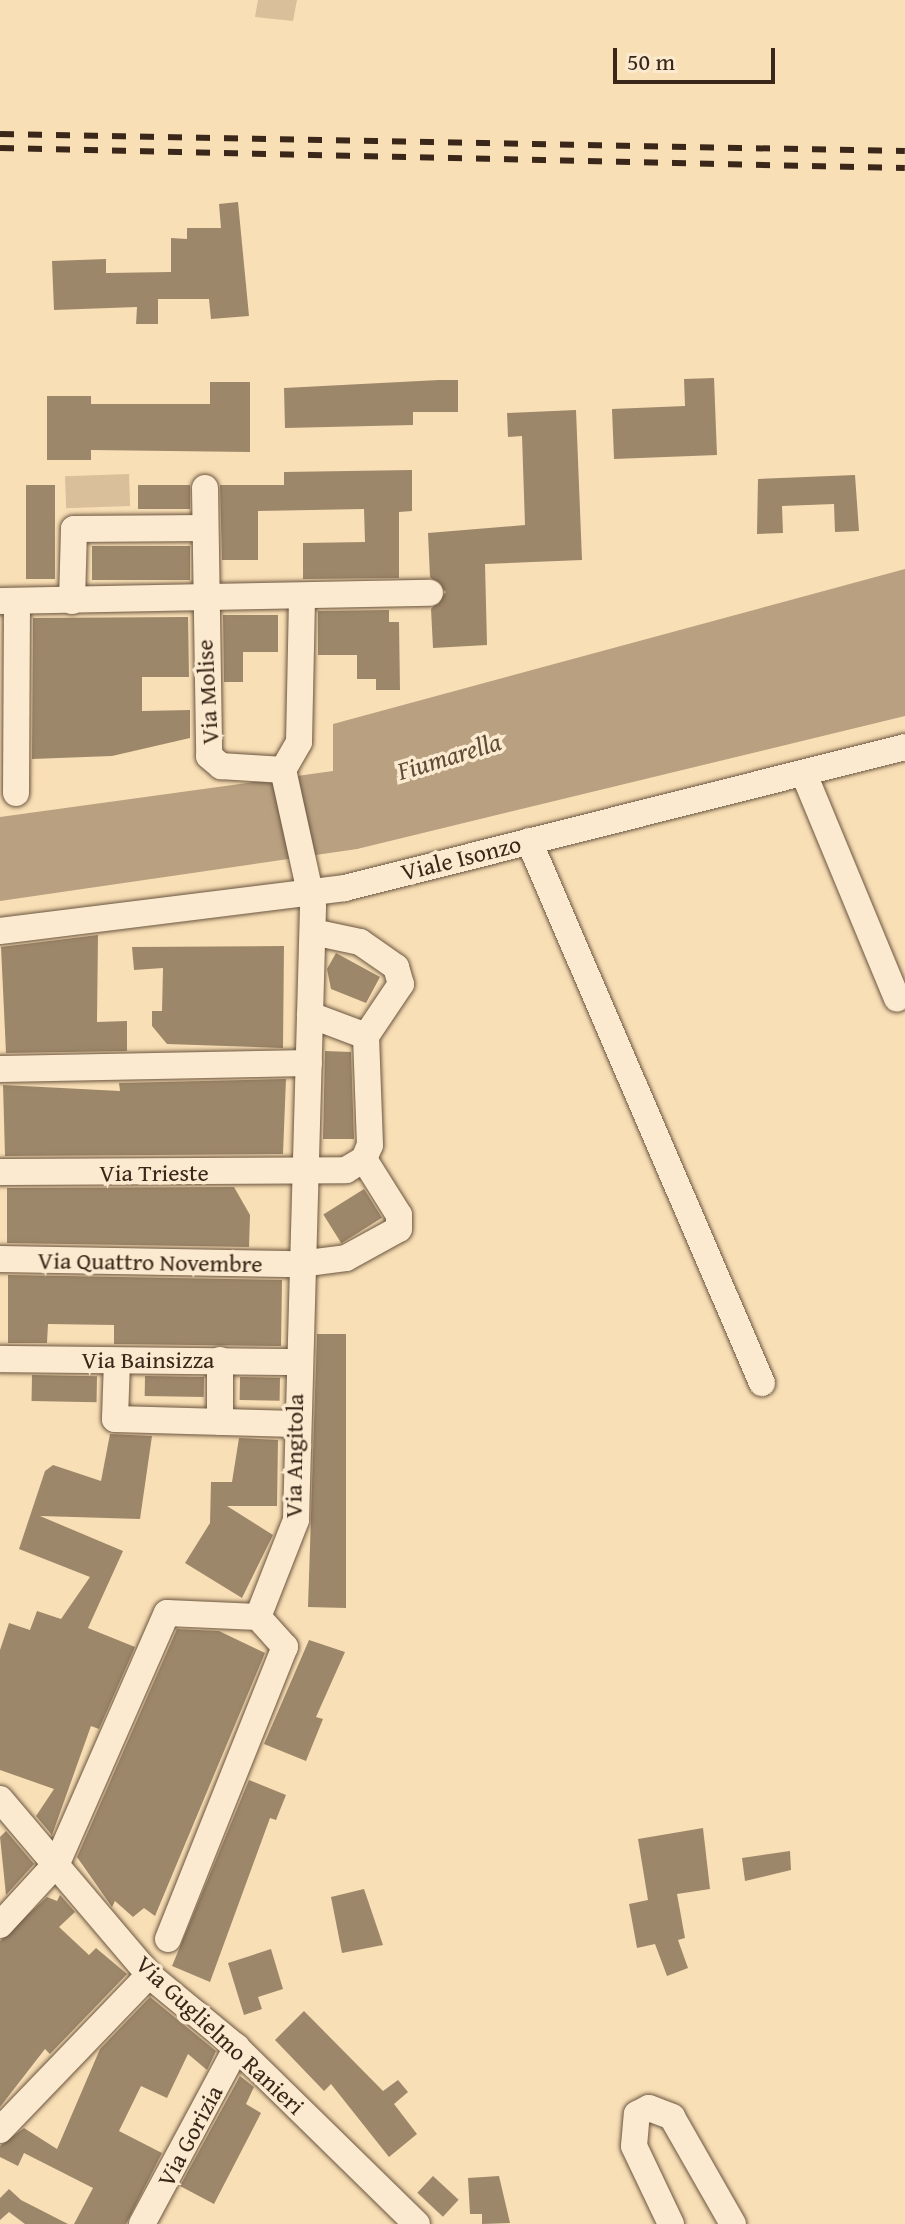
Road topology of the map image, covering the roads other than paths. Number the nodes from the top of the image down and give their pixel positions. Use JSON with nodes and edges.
{"nodes":[{"id":1,"x":205,"y":488,"type":"dead end"},
{"id":2,"x":205,"y":528,"type":"junction"},
{"id":3,"x":430,"y":593,"type":"dead end"},
{"id":4,"x":302,"y":598,"type":"junction"},
{"id":5,"x":204,"y":599,"type":"junction"},
{"id":6,"x":8,"y":601,"type":"edge"},
{"id":7,"x":72,"y":601,"type":"junction"},
{"id":8,"x":905,"y":747,"type":"edge"},
{"id":9,"x":283,"y":770,"type":"junction"},
{"id":10,"x":804,"y":774,"type":"junction"},
{"id":11,"x":16,"y":793,"type":"dead end"},
{"id":12,"x":529,"y":841,"type":"junction"},
{"id":13,"x":312,"y":893,"type":"junction"},
{"id":14,"x":5,"y":930,"type":"edge"},
{"id":15,"x":313,"y":932,"type":"junction"},
{"id":16,"x":897,"y":998,"type":"dead end"},
{"id":17,"x":310,"y":1015,"type":"junction"},
{"id":18,"x":366,"y":1036,"type":"junction"},
{"id":19,"x":309,"y":1063,"type":"junction"},
{"id":20,"x":0,"y":1069,"type":"edge"},
{"id":21,"x":364,"y":1159,"type":"junction"},
{"id":22,"x":0,"y":1172,"type":"edge"},
{"id":23,"x":308,"y":1174,"type":"junction"},
{"id":24,"x":0,"y":1259,"type":"edge"},
{"id":25,"x":300,"y":1264,"type":"junction"},
{"id":26,"x":0,"y":1359,"type":"edge"},
{"id":27,"x":220,"y":1360,"type":"junction"},
{"id":28,"x":117,"y":1361,"type":"junction"},
{"id":29,"x":296,"y":1362,"type":"junction"},
{"id":30,"x":762,"y":1383,"type":"dead end"},
{"id":31,"x":220,"y":1422,"type":"junction"},
{"id":32,"x":296,"y":1424,"type":"junction"},
{"id":33,"x":258,"y":1617,"type":"junction"},
{"id":34,"x":0,"y":1799,"type":"edge"},
{"id":35,"x":57,"y":1863,"type":"junction"},
{"id":36,"x":0,"y":1925,"type":"edge"},
{"id":37,"x":168,"y":1939,"type":"dead end"},
{"id":38,"x":149,"y":1975,"type":"junction"},
{"id":39,"x":237,"y":2047,"type":"junction"},
{"id":40,"x":0,"y":2130,"type":"edge"},
{"id":41,"x":142,"y":2224,"type":"edge"},
{"id":42,"x":417,"y":2224,"type":"edge"},
{"id":43,"x":671,"y":2224,"type":"edge"},
{"id":44,"x":733,"y":2224,"type":"edge"}],
"edges":[{"from":1,"to":2,"type":"street","name":"Via Molise"},
{"from":2,"to":5,"type":"street","name":"Via Molise"},
{"from":2,"to":7,"type":"street"},
{"from":3,"to":4,"type":"street"},
{"from":4,"to":5,"type":"street"},
{"from":4,"to":9,"type":"street"},
{"from":5,"to":7,"type":"street"},
{"from":5,"to":9,"type":"street","name":"Via Molise"},
{"from":6,"to":7,"type":"street"},
{"from":6,"to":11,"type":"street"},
{"from":8,"to":10,"type":"street","name":"Viale Isonzo"},
{"from":9,"to":13,"type":"street"},
{"from":10,"to":12,"type":"street","name":"Viale Isonzo"},
{"from":10,"to":16,"type":"street"},
{"from":12,"to":13,"type":"street","name":"Viale Isonzo"},
{"from":12,"to":30,"type":"street"},
{"from":13,"to":14,"type":"street","name":"Viale Isonzo"},
{"from":13,"to":15,"type":"street","name":"Via Angitola"},
{"from":15,"to":17,"type":"street","name":"Via Angitola"},
{"from":15,"to":18,"type":"street"},
{"from":17,"to":18,"type":"street"},
{"from":17,"to":19,"type":"street","name":"Via Angitola"},
{"from":18,"to":21,"type":"street"},
{"from":19,"to":20,"type":"street"},
{"from":19,"to":23,"type":"street","name":"Via Angitola"},
{"from":21,"to":23,"type":"street","name":"Via Trieste"},
{"from":21,"to":25,"type":"street","name":"Via Quattro Novembre"},
{"from":22,"to":23,"type":"street","name":"Via Trieste"},
{"from":23,"to":25,"type":"street","name":"Via Angitola"},
{"from":24,"to":25,"type":"street","name":"Via Quattro Novembre"},
{"from":25,"to":29,"type":"street","name":"Via Angitola"},
{"from":26,"to":28,"type":"street","name":"Via Bainsizza"},
{"from":27,"to":28,"type":"street","name":"Via Bainsizza"},
{"from":27,"to":29,"type":"street","name":"Via Bainsizza"},
{"from":27,"to":31,"type":"street"},
{"from":28,"to":31,"type":"street"},
{"from":29,"to":32,"type":"street","name":"Via Angitola"},
{"from":31,"to":32,"type":"street"},
{"from":32,"to":33,"type":"street","name":"Via Angitola"},
{"from":33,"to":35,"type":"street"},
{"from":33,"to":37,"type":"street"},
{"from":34,"to":35,"type":"street","name":"Via Guglielmo Ranieri"},
{"from":35,"to":36,"type":"street"},
{"from":35,"to":38,"type":"street","name":"Via Guglielmo Ranieri"},
{"from":38,"to":39,"type":"street","name":"Via Guglielmo Ranieri"},
{"from":38,"to":40,"type":"street"},
{"from":39,"to":41,"type":"street","name":"Via Gorizia"},
{"from":39,"to":42,"type":"street","name":"Via Guglielmo Ranieri"},
{"from":43,"to":44,"type":"street"}]}
